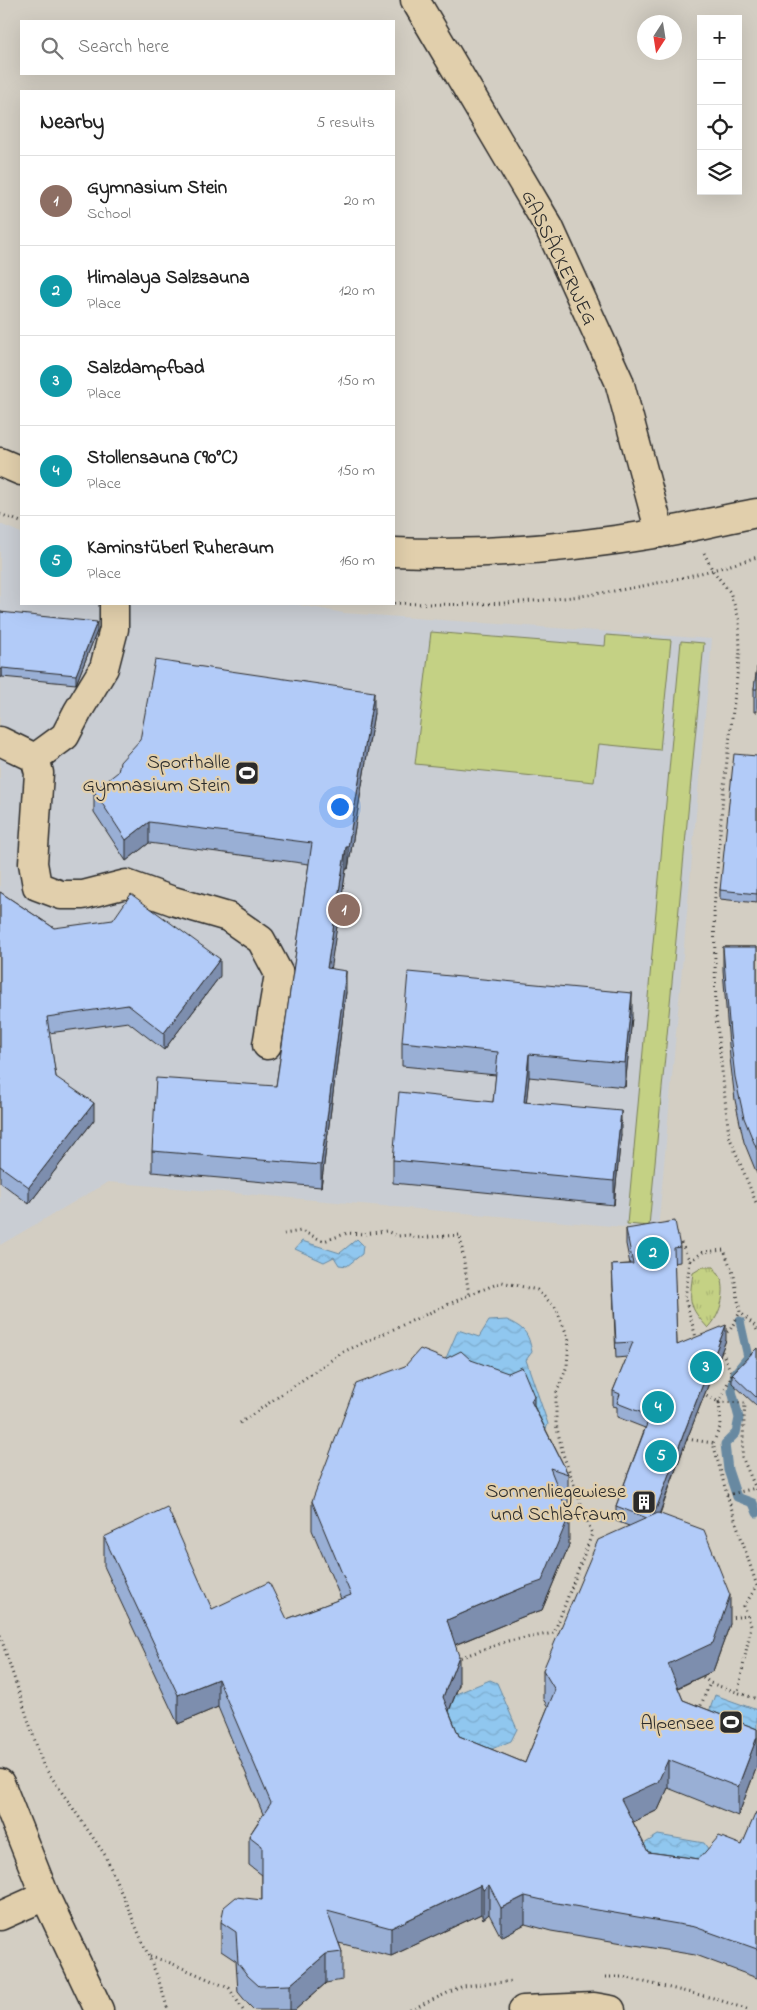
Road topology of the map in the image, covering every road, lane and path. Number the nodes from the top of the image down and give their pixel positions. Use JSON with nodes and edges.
{"nodes":[{"id":1,"x":416,"y":0,"type":"edge"},
{"id":2,"x":0,"y":462,"type":"edge"},
{"id":3,"x":20,"y":471,"type":"edge"},
{"id":4,"x":757,"y":513,"type":"edge"},
{"id":5,"x":0,"y":514,"type":"edge"},
{"id":6,"x":20,"y":522,"type":"edge"},
{"id":7,"x":692,"y":526,"type":"junction"},
{"id":8,"x":660,"y":532,"type":"junction"},
{"id":9,"x":395,"y":552,"type":"edge"},
{"id":10,"x":757,"y":557,"type":"edge"},
{"id":11,"x":712,"y":571,"type":"junction"},
{"id":12,"x":395,"y":603,"type":"edge"},
{"id":13,"x":114,"y":605,"type":"edge"},
{"id":14,"x":0,"y":741,"type":"edge"},
{"id":15,"x":35,"y":758,"type":"junction"},
{"id":16,"x":267,"y":1045,"type":"dead end"},
{"id":17,"x":757,"y":1205,"type":"edge"},
{"id":18,"x":284,"y":1234,"type":"dead end"},
{"id":19,"x":681,"y":1243,"type":"edge"},
{"id":20,"x":690,"y":1261,"type":"junction"},
{"id":21,"x":469,"y":1295,"type":"junction"},
{"id":22,"x":740,"y":1312,"type":"junction"},
{"id":23,"x":757,"y":1330,"type":"edge"},
{"id":24,"x":692,"y":1348,"type":"edge"},
{"id":25,"x":702,"y":1394,"type":"edge"},
{"id":26,"x":719,"y":1402,"type":"junction"},
{"id":27,"x":240,"y":1423,"type":"dead end"},
{"id":28,"x":687,"y":1439,"type":"edge"},
{"id":29,"x":713,"y":1443,"type":"junction"},
{"id":30,"x":756,"y":1489,"type":"edge"},
{"id":31,"x":727,"y":1495,"type":"junction"},
{"id":32,"x":749,"y":1616,"type":"junction"},
{"id":33,"x":728,"y":1618,"type":"edge"},
{"id":34,"x":751,"y":1626,"type":"junction"},
{"id":35,"x":757,"y":1627,"type":"edge"},
{"id":36,"x":0,"y":1636,"type":"edge"},
{"id":37,"x":453,"y":1660,"type":"edge"},
{"id":38,"x":703,"y":1676,"type":"dead end"},
{"id":39,"x":710,"y":1683,"type":"junction"},
{"id":40,"x":738,"y":1692,"type":"junction"},
{"id":41,"x":757,"y":1699,"type":"edge"},
{"id":42,"x":699,"y":1710,"type":"edge"},
{"id":43,"x":0,"y":1783,"type":"edge"},
{"id":44,"x":46,"y":1896,"type":"junction"},
{"id":45,"x":0,"y":1916,"type":"edge"},
{"id":46,"x":149,"y":1957,"type":"junction"},
{"id":47,"x":248,"y":2004,"type":"dead end"},
{"id":48,"x":99,"y":2010,"type":"edge"},
{"id":49,"x":168,"y":2010,"type":"edge"},
{"id":50,"x":244,"y":2010,"type":"edge"},
{"id":51,"x":524,"y":2010,"type":"edge"},
{"id":52,"x":611,"y":2010,"type":"edge"}],
"edges":[{"from":1,"to":8,"type":"street","name":"GASSÄCKERWEG"},
{"from":2,"to":3,"type":"street"},
{"from":4,"to":7,"type":"street"},
{"from":5,"to":6,"type":"path"},
{"from":7,"to":8,"type":"street"},
{"from":7,"to":11,"type":"path"},
{"from":8,"to":9,"type":"street"},
{"from":10,"to":11,"type":"path"},
{"from":11,"to":12,"type":"path"},
{"from":11,"to":17,"type":"path"},
{"from":13,"to":15,"type":"street"},
{"from":14,"to":15,"type":"street"},
{"from":15,"to":16,"type":"street"},
{"from":18,"to":21,"type":"path"},
{"from":19,"to":20,"type":"path"},
{"from":20,"to":22,"type":"path"},
{"from":20,"to":24,"type":"path"},
{"from":21,"to":27,"type":"path"},
{"from":21,"to":37,"type":"path"},
{"from":22,"to":23,"type":"path"},
{"from":22,"to":26,"type":"path"},
{"from":25,"to":26,"type":"path"},
{"from":26,"to":29,"type":"path"},
{"from":26,"to":30,"type":"path"},
{"from":28,"to":29,"type":"path"},
{"from":29,"to":31,"type":"path"},
{"from":30,"to":31,"type":"path"},
{"from":31,"to":32,"type":"path"},
{"from":32,"to":33,"type":"path"},
{"from":32,"to":34,"type":"path"},
{"from":34,"to":35,"type":"path"},
{"from":34,"to":40,"type":"path"},
{"from":36,"to":46,"type":"path"},
{"from":38,"to":39,"type":"path"},
{"from":39,"to":40,"type":"path"},
{"from":39,"to":42,"type":"path"},
{"from":40,"to":41,"type":"path"},
{"from":43,"to":44,"type":"street"},
{"from":44,"to":45,"type":"street"},
{"from":44,"to":48,"type":"street"},
{"from":46,"to":49,"type":"path"},
{"from":46,"to":50,"type":"path"},
{"from":47,"to":50,"type":"path"},
{"from":51,"to":52,"type":"street"}]}
